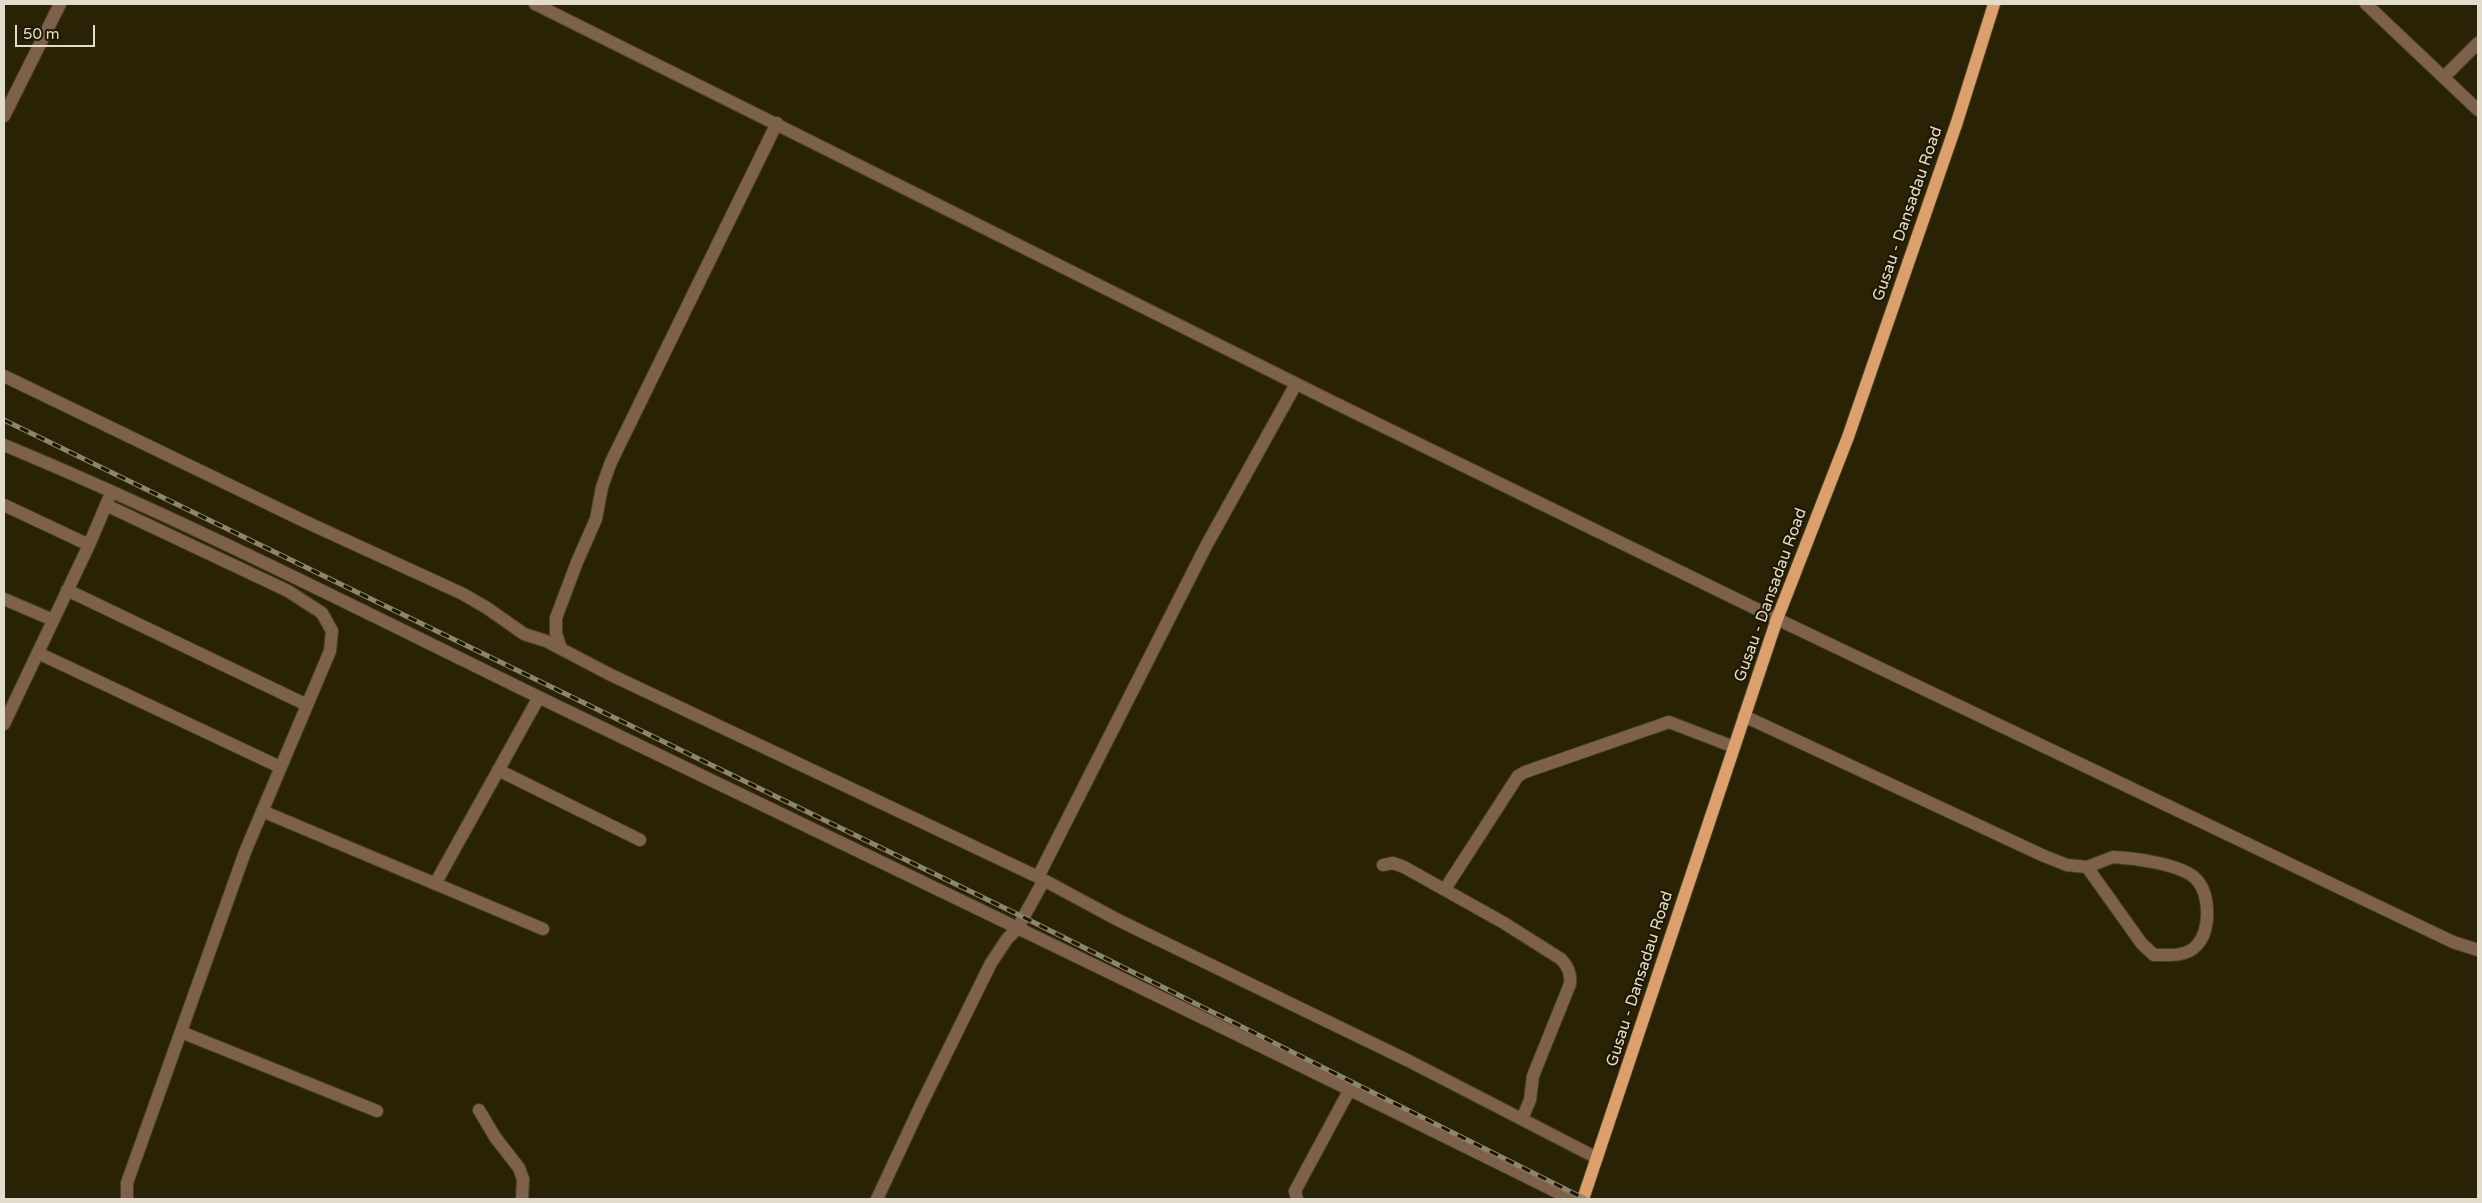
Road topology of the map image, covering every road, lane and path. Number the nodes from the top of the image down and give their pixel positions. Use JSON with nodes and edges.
{"nodes":[{"id":1,"x":60,"y":4,"type":"edge"},
{"id":2,"x":535,"y":4,"type":"edge"},
{"id":3,"x":1994,"y":4,"type":"edge"},
{"id":4,"x":2366,"y":4,"type":"edge"},
{"id":5,"x":2478,"y":43,"type":"edge"},
{"id":6,"x":2445,"y":76,"type":"junction"},
{"id":7,"x":2478,"y":110,"type":"edge"},
{"id":8,"x":4,"y":116,"type":"edge"},
{"id":9,"x":777,"y":123,"type":"junction"},
{"id":10,"x":4,"y":376,"type":"edge"},
{"id":11,"x":1296,"y":384,"type":"junction"},
{"id":12,"x":4,"y":445,"type":"edge"},
{"id":13,"x":112,"y":490,"type":"junction"},
{"id":14,"x":106,"y":504,"type":"junction"},
{"id":15,"x":4,"y":505,"type":"edge"},
{"id":16,"x":89,"y":545,"type":"junction"},
{"id":17,"x":67,"y":590,"type":"junction"},
{"id":18,"x":4,"y":599,"type":"edge"},
{"id":19,"x":1777,"y":619,"type":"junction"},
{"id":20,"x":53,"y":620,"type":"junction"},
{"id":21,"x":561,"y":649,"type":"junction"},
{"id":22,"x":38,"y":653,"type":"junction"},
{"id":23,"x":539,"y":697,"type":"junction"},
{"id":24,"x":307,"y":705,"type":"junction"},
{"id":25,"x":8,"y":706,"type":"edge"},
{"id":26,"x":1744,"y":716,"type":"junction"},
{"id":27,"x":4,"y":724,"type":"edge"},
{"id":28,"x":1734,"y":747,"type":"junction"},
{"id":29,"x":280,"y":768,"type":"junction"},
{"id":30,"x":498,"y":770,"type":"junction"},
{"id":31,"x":262,"y":811,"type":"junction"},
{"id":32,"x":640,"y":840,"type":"dead end"},
{"id":33,"x":1383,"y":865,"type":"dead end"},
{"id":34,"x":2087,"y":867,"type":"junction"},
{"id":35,"x":1041,"y":878,"type":"junction"},
{"id":36,"x":435,"y":884,"type":"junction"},
{"id":37,"x":1445,"y":888,"type":"junction"},
{"id":38,"x":1017,"y":928,"type":"junction"},
{"id":39,"x":543,"y":929,"type":"dead end"},
{"id":40,"x":2478,"y":950,"type":"edge"},
{"id":41,"x":181,"y":1032,"type":"junction"},
{"id":42,"x":1350,"y":1089,"type":"junction"},
{"id":43,"x":479,"y":1110,"type":"dead end"},
{"id":44,"x":377,"y":1111,"type":"dead end"},
{"id":45,"x":1522,"y":1120,"type":"junction"},
{"id":46,"x":1597,"y":1158,"type":"junction"},
{"id":47,"x":127,"y":1199,"type":"edge"},
{"id":48,"x":522,"y":1199,"type":"edge"},
{"id":49,"x":877,"y":1199,"type":"edge"},
{"id":50,"x":1297,"y":1199,"type":"edge"},
{"id":51,"x":1571,"y":1199,"type":"edge"},
{"id":52,"x":1583,"y":1199,"type":"edge"}],
"edges":[{"from":1,"to":8,"type":"street"},
{"from":2,"to":9,"type":"street"},
{"from":3,"to":19,"type":"main road","name":"Gusau - Dansadau Road"},
{"from":4,"to":6,"type":"street"},
{"from":5,"to":6,"type":"street"},
{"from":6,"to":7,"type":"street"},
{"from":9,"to":11,"type":"street"},
{"from":9,"to":21,"type":"street"},
{"from":10,"to":21,"type":"street"},
{"from":11,"to":19,"type":"street"},
{"from":11,"to":35,"type":"street"},
{"from":12,"to":13,"type":"street"},
{"from":13,"to":14,"type":"street"},
{"from":13,"to":23,"type":"street"},
{"from":14,"to":16,"type":"street"},
{"from":14,"to":24,"type":"street"},
{"from":15,"to":16,"type":"street"},
{"from":16,"to":17,"type":"street"},
{"from":17,"to":20,"type":"street"},
{"from":17,"to":24,"type":"street"},
{"from":18,"to":20,"type":"street"},
{"from":19,"to":26,"type":"main road","name":"Gusau - Dansadau Road"},
{"from":19,"to":40,"type":"street"},
{"from":20,"to":22,"type":"street"},
{"from":21,"to":35,"type":"street"},
{"from":22,"to":25,"type":"street"},
{"from":22,"to":29,"type":"street"},
{"from":23,"to":30,"type":"street"},
{"from":23,"to":38,"type":"street"},
{"from":24,"to":29,"type":"street"},
{"from":25,"to":27,"type":"street"},
{"from":26,"to":28,"type":"main road","name":"Gusau - Dansadau Road"},
{"from":26,"to":34,"type":"street"},
{"from":28,"to":37,"type":"street"},
{"from":28,"to":46,"type":"main road","name":"Gusau - Dansadau Road"},
{"from":29,"to":31,"type":"street"},
{"from":30,"to":32,"type":"street"},
{"from":30,"to":36,"type":"street"},
{"from":31,"to":36,"type":"street"},
{"from":31,"to":41,"type":"street"},
{"from":33,"to":37,"type":"street"},
{"from":34,"to":34,"type":"street"},
{"from":35,"to":38,"type":"street"},
{"from":35,"to":45,"type":"street"},
{"from":36,"to":39,"type":"street"},
{"from":37,"to":45,"type":"street"},
{"from":38,"to":42,"type":"street"},
{"from":38,"to":49,"type":"street"},
{"from":41,"to":44,"type":"street"},
{"from":41,"to":47,"type":"street"},
{"from":42,"to":50,"type":"street"},
{"from":42,"to":51,"type":"street"},
{"from":43,"to":48,"type":"street"},
{"from":45,"to":46,"type":"street"},
{"from":46,"to":52,"type":"main road","name":"Gusau - Dansadau Road"}]}
